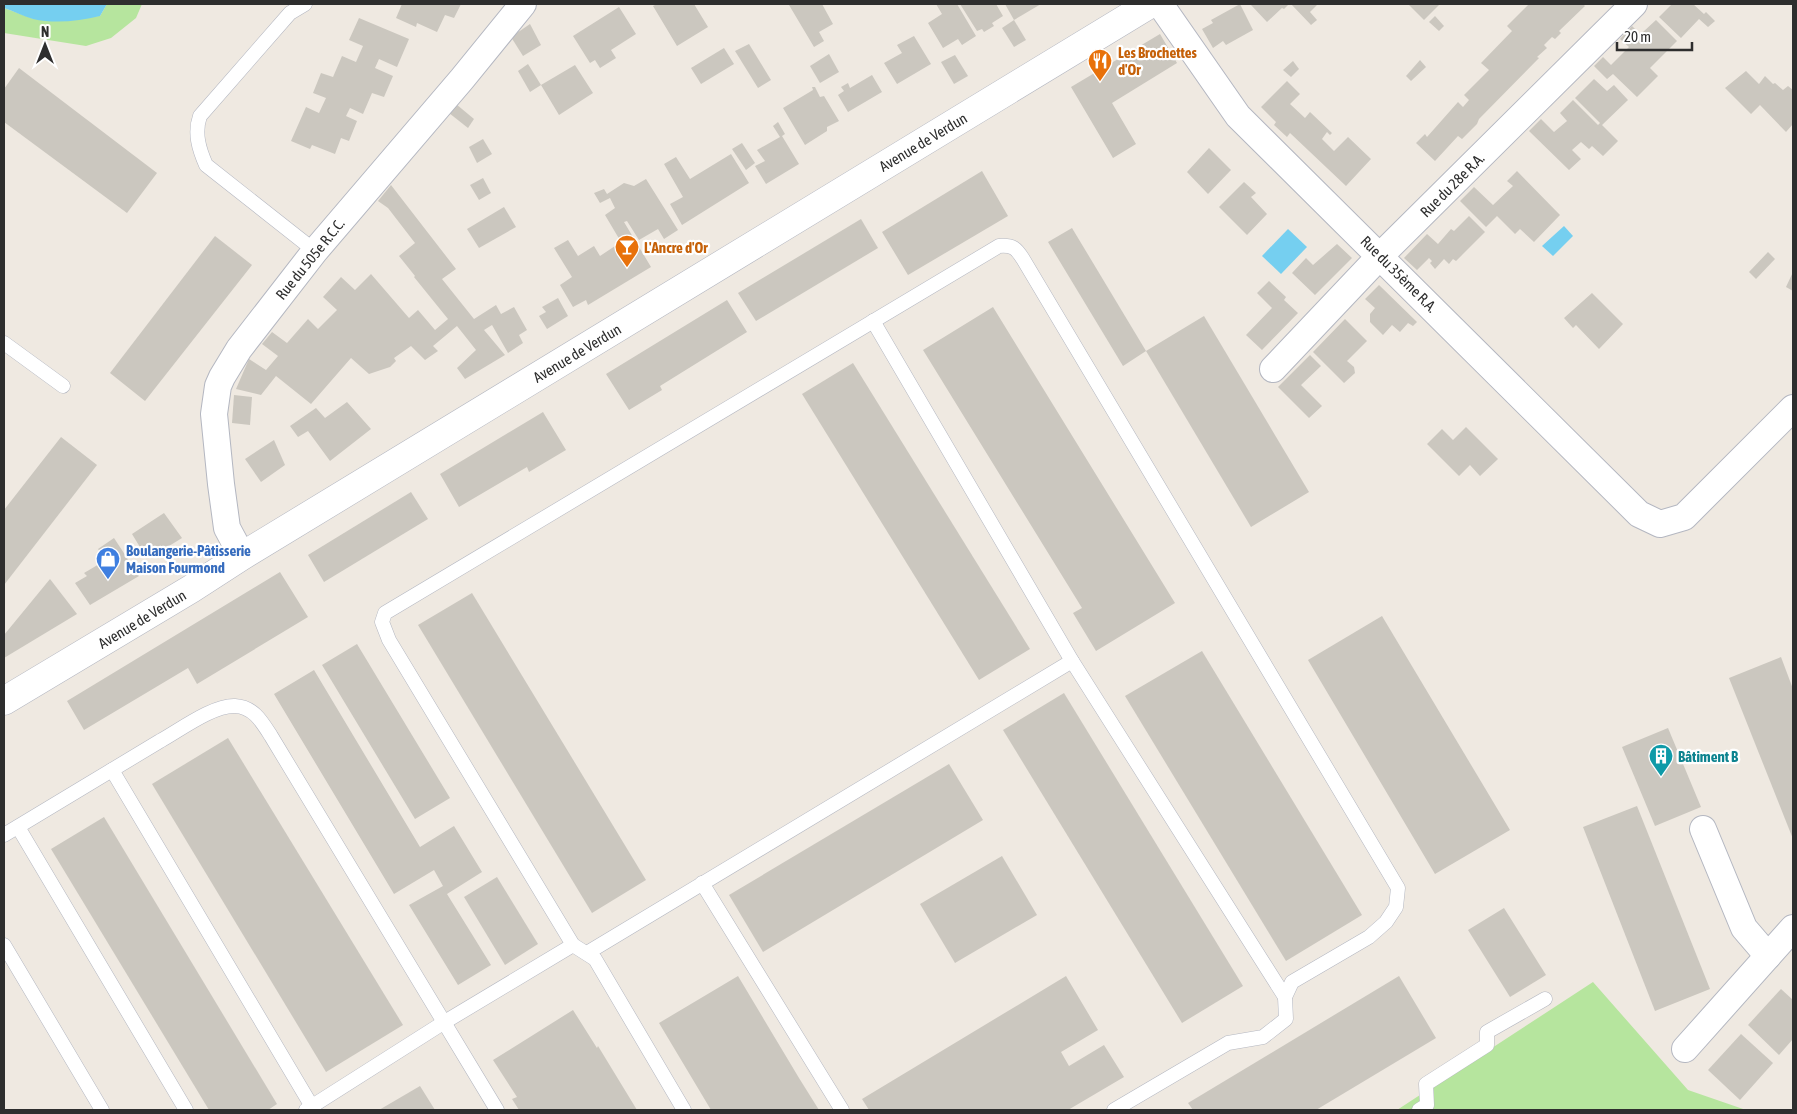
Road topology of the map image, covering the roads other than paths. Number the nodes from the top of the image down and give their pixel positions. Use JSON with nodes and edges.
{"nodes":[{"id":1,"x":305,"y":4,"type":"edge"},
{"id":2,"x":523,"y":4,"type":"edge"},
{"id":3,"x":1150,"y":4,"type":"edge"},
{"id":4,"x":1160,"y":4,"type":"edge"},
{"id":5,"x":1634,"y":4,"type":"edge"},
{"id":6,"x":315,"y":251,"type":"junction"},
{"id":7,"x":1380,"y":256,"type":"junction"},
{"id":8,"x":873,"y":322,"type":"junction"},
{"id":9,"x":4,"y":343,"type":"edge"},
{"id":10,"x":1273,"y":369,"type":"dead end"},
{"id":11,"x":64,"y":386,"type":"dead end"},
{"id":12,"x":1793,"y":408,"type":"edge"},
{"id":13,"x":242,"y":556,"type":"junction"},
{"id":14,"x":1072,"y":661,"type":"junction"},
{"id":15,"x":4,"y":701,"type":"edge"},
{"id":16,"x":112,"y":770,"type":"junction"},
{"id":17,"x":18,"y":827,"type":"junction"},
{"id":18,"x":1703,"y":829,"type":"dead end"},
{"id":19,"x":4,"y":835,"type":"edge"},
{"id":20,"x":702,"y":883,"type":"junction"},
{"id":21,"x":1793,"y":928,"type":"edge"},
{"id":22,"x":4,"y":945,"type":"edge"},
{"id":23,"x":573,"y":945,"type":"junction"},
{"id":24,"x":587,"y":953,"type":"junction"},
{"id":25,"x":1768,"y":956,"type":"junction"},
{"id":26,"x":1285,"y":997,"type":"junction"},
{"id":27,"x":1545,"y":999,"type":"dead end"},
{"id":28,"x":443,"y":1022,"type":"junction"},
{"id":29,"x":1684,"y":1049,"type":"dead end"},
{"id":30,"x":310,"y":1109,"type":"edge"},
{"id":31,"x":102,"y":1110,"type":"edge"},
{"id":32,"x":186,"y":1110,"type":"edge"},
{"id":33,"x":497,"y":1110,"type":"edge"},
{"id":34,"x":684,"y":1110,"type":"edge"},
{"id":35,"x":842,"y":1110,"type":"edge"},
{"id":36,"x":1114,"y":1110,"type":"edge"},
{"id":37,"x":1419,"y":1110,"type":"edge"}],
"edges":[{"from":1,"to":6,"type":"lane"},
{"from":2,"to":6,"type":"street","name":"Rue du 505e R.C.C."},
{"from":3,"to":13,"type":"main road","name":"Avenue de Verdun"},
{"from":4,"to":7,"type":"street","name":"Rue du 35ème R.A."},
{"from":5,"to":7,"type":"street","name":"Rue du 28e R.A."},
{"from":6,"to":13,"type":"street","name":"Rue du 505e R.C.C."},
{"from":7,"to":10,"type":"street","name":"Rue du 28e R.A."},
{"from":7,"to":12,"type":"street","name":"Rue du 35ème R.A."},
{"from":8,"to":14,"type":"lane"},
{"from":8,"to":23,"type":"lane"},
{"from":8,"to":26,"type":"lane"},
{"from":9,"to":11,"type":"lane"},
{"from":13,"to":15,"type":"main road","name":"Avenue de Verdun"},
{"from":14,"to":20,"type":"lane"},
{"from":14,"to":26,"type":"lane"},
{"from":16,"to":17,"type":"lane"},
{"from":16,"to":28,"type":"lane"},
{"from":16,"to":30,"type":"lane"},
{"from":17,"to":19,"type":"lane"},
{"from":17,"to":32,"type":"lane"},
{"from":18,"to":25,"type":"street"},
{"from":20,"to":24,"type":"lane"},
{"from":20,"to":35,"type":"lane"},
{"from":21,"to":25,"type":"street"},
{"from":22,"to":31,"type":"lane"},
{"from":23,"to":24,"type":"lane"},
{"from":23,"to":28,"type":"lane"},
{"from":24,"to":34,"type":"lane"},
{"from":25,"to":29,"type":"street"},
{"from":26,"to":36,"type":"lane"},
{"from":27,"to":37,"type":"lane"},
{"from":28,"to":30,"type":"lane"},
{"from":28,"to":33,"type":"lane"}]}
